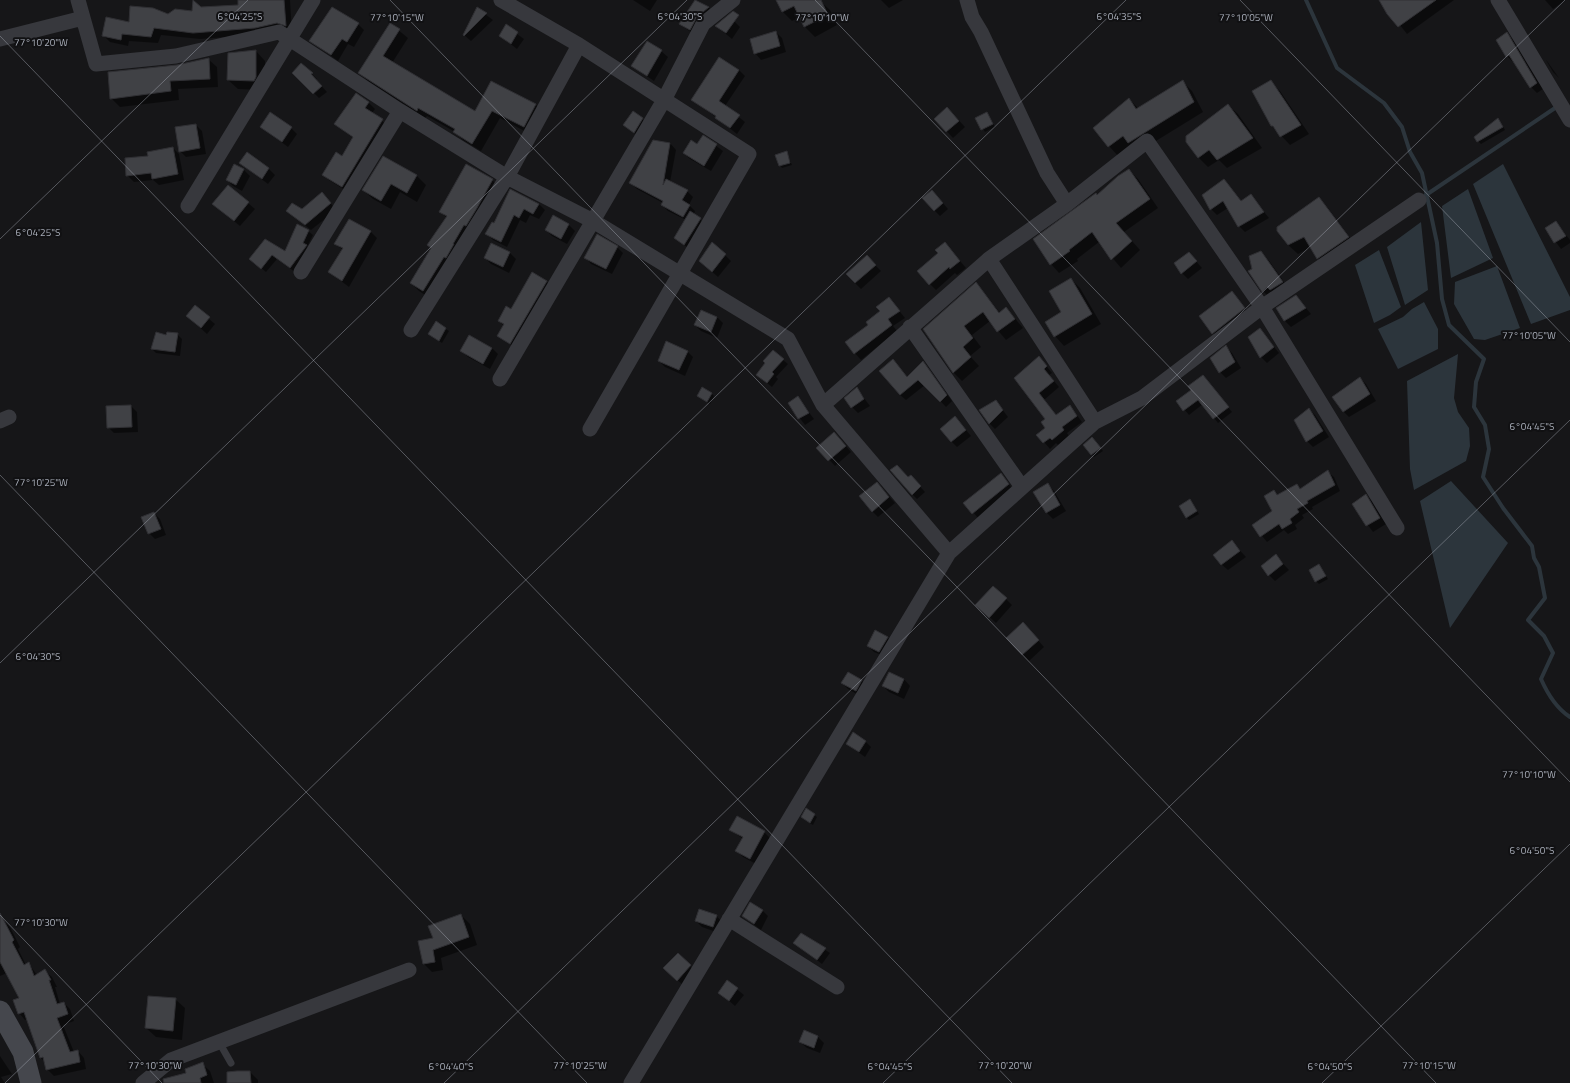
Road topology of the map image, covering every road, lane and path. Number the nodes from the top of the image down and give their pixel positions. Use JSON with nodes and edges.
{"nodes":[{"id":1,"x":78,"y":0,"type":"edge"},
{"id":2,"x":313,"y":0,"type":"edge"},
{"id":3,"x":501,"y":0,"type":"edge"},
{"id":4,"x":733,"y":0,"type":"edge"},
{"id":5,"x":967,"y":0,"type":"edge"},
{"id":6,"x":1498,"y":0,"type":"edge"},
{"id":7,"x":83,"y":18,"type":"junction"},
{"id":8,"x":290,"y":38,"type":"junction"},
{"id":9,"x":0,"y":40,"type":"edge"},
{"id":10,"x":579,"y":45,"type":"junction"},
{"id":11,"x":664,"y":100,"type":"junction"},
{"id":12,"x":400,"y":111,"type":"junction"},
{"id":13,"x":1570,"y":120,"type":"edge"},
{"id":14,"x":507,"y":177,"type":"junction"},
{"id":15,"x":1419,"y":200,"type":"dead end"},
{"id":16,"x":1067,"y":204,"type":"junction"},
{"id":17,"x":188,"y":206,"type":"dead end"},
{"id":18,"x":593,"y":221,"type":"junction"},
{"id":19,"x":989,"y":259,"type":"junction"},
{"id":20,"x":301,"y":272,"type":"dead end"},
{"id":21,"x":680,"y":273,"type":"junction"},
{"id":22,"x":1262,"y":307,"type":"junction"},
{"id":23,"x":910,"y":327,"type":"junction"},
{"id":24,"x":411,"y":330,"type":"dead end"},
{"id":25,"x":500,"y":379,"type":"dead end"},
{"id":26,"x":824,"y":405,"type":"junction"},
{"id":27,"x":1095,"y":422,"type":"junction"},
{"id":28,"x":590,"y":429,"type":"dead end"},
{"id":29,"x":1022,"y":487,"type":"junction"},
{"id":30,"x":1397,"y":528,"type":"dead end"},
{"id":31,"x":949,"y":554,"type":"junction"},
{"id":32,"x":729,"y":919,"type":"junction"},
{"id":33,"x":409,"y":970,"type":"dead end"},
{"id":34,"x":837,"y":987,"type":"dead end"},
{"id":35,"x":0,"y":1011,"type":"edge"},
{"id":36,"x":218,"y":1042,"type":"junction"},
{"id":37,"x":231,"y":1063,"type":"dead end"},
{"id":38,"x":31,"y":1083,"type":"edge"},
{"id":39,"x":143,"y":1083,"type":"edge"},
{"id":40,"x":631,"y":1083,"type":"edge"}],
"edges":[{"from":1,"to":7,"type":"street"},
{"from":2,"to":8,"type":"street"},
{"from":3,"to":10,"type":"street"},
{"from":4,"to":11,"type":"street"},
{"from":5,"to":16,"type":"street"},
{"from":6,"to":13,"type":"street"},
{"from":7,"to":8,"type":"street"},
{"from":7,"to":9,"type":"street"},
{"from":8,"to":12,"type":"street"},
{"from":8,"to":17,"type":"street"},
{"from":10,"to":11,"type":"street"},
{"from":10,"to":14,"type":"street"},
{"from":11,"to":18,"type":"street"},
{"from":11,"to":21,"type":"street"},
{"from":12,"to":14,"type":"street"},
{"from":12,"to":20,"type":"street"},
{"from":14,"to":18,"type":"street"},
{"from":14,"to":24,"type":"street"},
{"from":15,"to":22,"type":"street"},
{"from":16,"to":19,"type":"street"},
{"from":16,"to":22,"type":"street"},
{"from":18,"to":21,"type":"street"},
{"from":18,"to":25,"type":"street"},
{"from":19,"to":23,"type":"street"},
{"from":19,"to":27,"type":"street"},
{"from":21,"to":26,"type":"street"},
{"from":21,"to":28,"type":"street"},
{"from":22,"to":27,"type":"street"},
{"from":22,"to":30,"type":"street"},
{"from":23,"to":26,"type":"street"},
{"from":23,"to":29,"type":"street"},
{"from":26,"to":31,"type":"street"},
{"from":27,"to":29,"type":"street"},
{"from":29,"to":31,"type":"street"},
{"from":31,"to":32,"type":"street"},
{"from":32,"to":34,"type":"street"},
{"from":32,"to":40,"type":"street"},
{"from":33,"to":36,"type":"street"},
{"from":35,"to":38,"type":"street"},
{"from":36,"to":37,"type":"lane"},
{"from":36,"to":39,"type":"street"}]}
